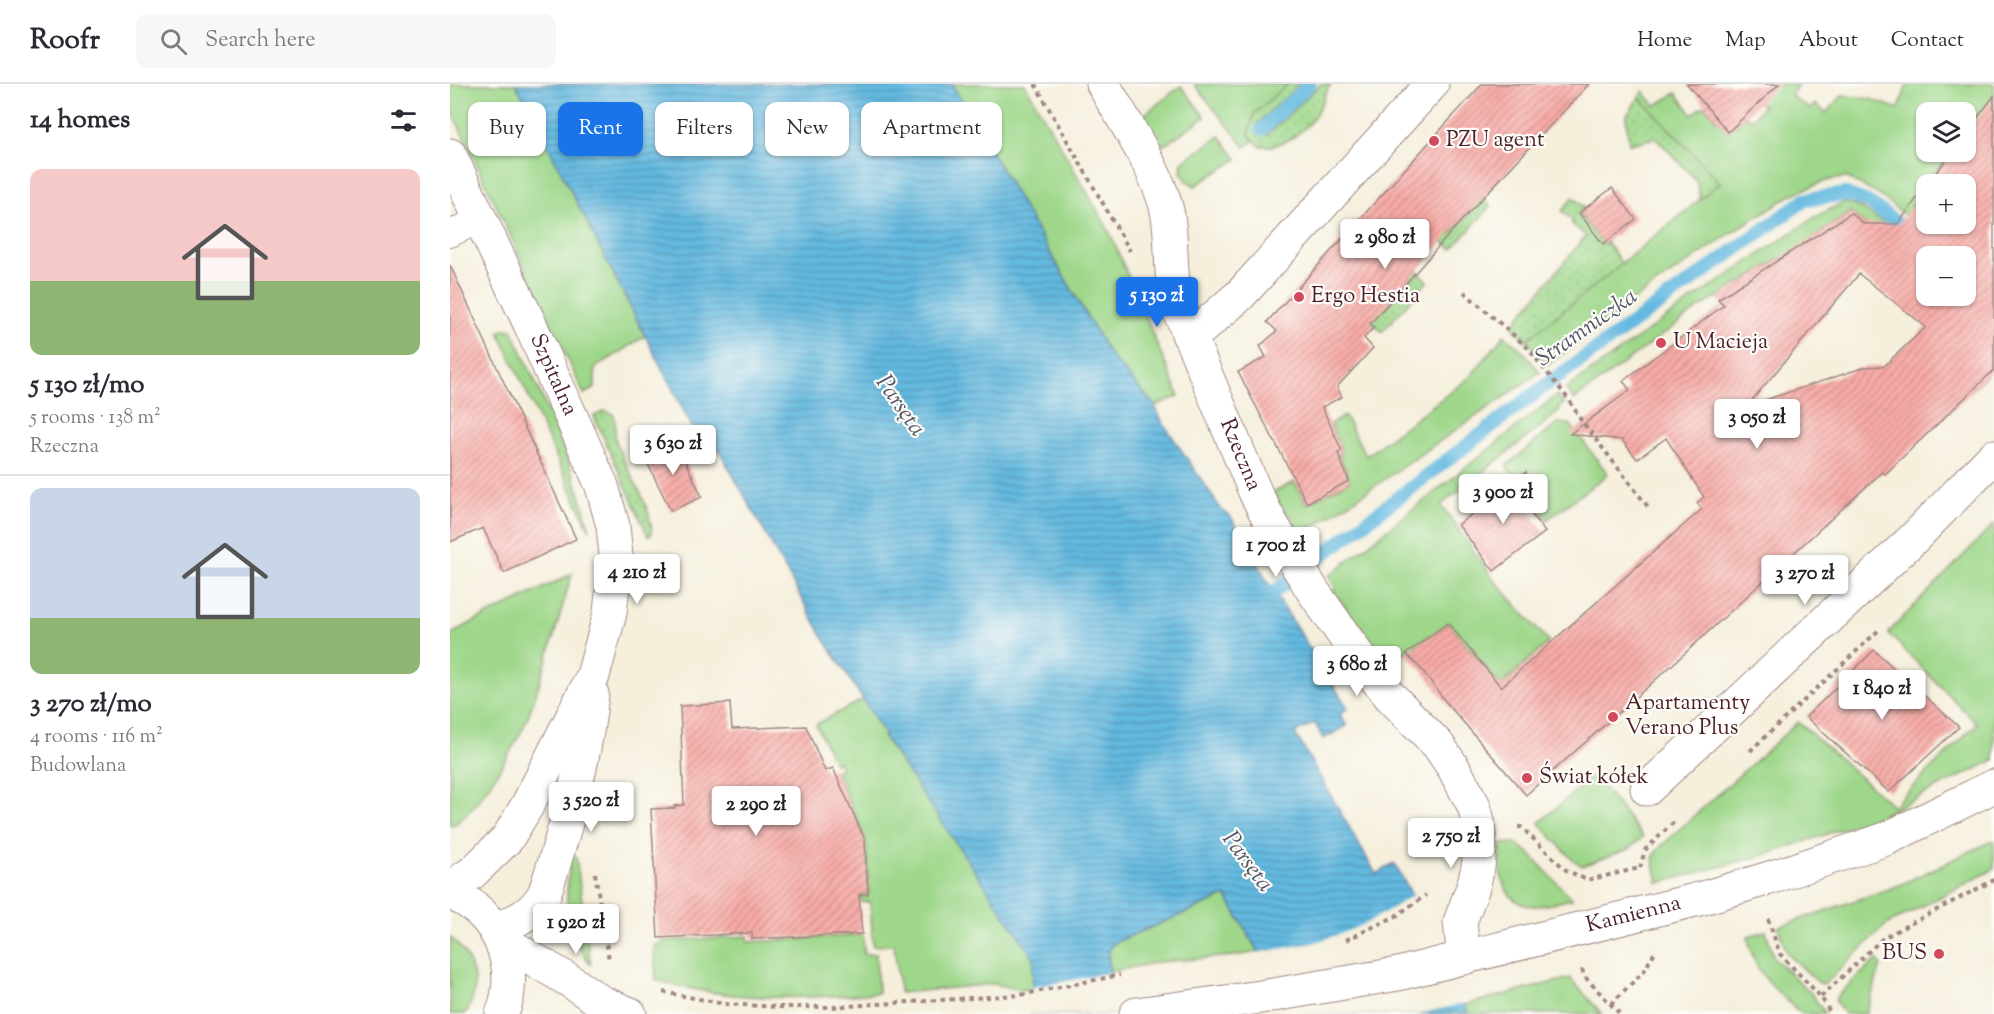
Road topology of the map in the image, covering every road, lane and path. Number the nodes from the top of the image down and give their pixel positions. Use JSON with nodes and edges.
{"nodes":[{"id":1,"x":1035,"y":84,"type":"edge"},
{"id":2,"x":1102,"y":84,"type":"edge"},
{"id":3,"x":1432,"y":84,"type":"edge"},
{"id":4,"x":450,"y":155,"type":"edge"},
{"id":5,"x":481,"y":219,"type":"junction"},
{"id":6,"x":450,"y":234,"type":"edge"},
{"id":7,"x":1135,"y":260,"type":"dead end"},
{"id":8,"x":1464,"y":292,"type":"dead end"},
{"id":9,"x":1188,"y":334,"type":"junction"},
{"id":10,"x":1994,"y":456,"type":"edge"},
{"id":11,"x":1649,"y":508,"type":"dead end"},
{"id":12,"x":593,"y":676,"type":"junction"},
{"id":13,"x":1994,"y":786,"type":"edge"},
{"id":14,"x":1647,"y":789,"type":"dead end"},
{"id":15,"x":1510,"y":829,"type":"dead end"},
{"id":16,"x":594,"y":869,"type":"dead end"},
{"id":17,"x":1642,"y":877,"type":"dead end"},
{"id":18,"x":1994,"y":880,"type":"edge"},
{"id":19,"x":450,"y":888,"type":"edge"},
{"id":20,"x":450,"y":893,"type":"edge"},
{"id":21,"x":1428,"y":893,"type":"dead end"},
{"id":22,"x":1768,"y":918,"type":"dead end"},
{"id":23,"x":498,"y":935,"type":"junction"},
{"id":24,"x":1336,"y":943,"type":"dead end"},
{"id":25,"x":1658,"y":948,"type":"dead end"},
{"id":26,"x":1462,"y":958,"type":"junction"},
{"id":27,"x":1581,"y":967,"type":"dead end"},
{"id":28,"x":611,"y":969,"type":"dead end"},
{"id":29,"x":1117,"y":976,"type":"dead end"},
{"id":30,"x":657,"y":990,"type":"dead end"},
{"id":31,"x":1821,"y":997,"type":"junction"},
{"id":32,"x":1611,"y":1004,"type":"junction"},
{"id":33,"x":1229,"y":1008,"type":"edge"},
{"id":34,"x":502,"y":1014,"type":"edge"},
{"id":35,"x":630,"y":1014,"type":"edge"},
{"id":36,"x":1136,"y":1014,"type":"edge"},
{"id":37,"x":1620,"y":1014,"type":"edge"},
{"id":38,"x":1831,"y":1014,"type":"edge"}],
"edges":[{"from":1,"to":7,"type":"path"},
{"from":2,"to":9,"type":"street","name":"Rzeczna"},
{"from":3,"to":9,"type":"street"},
{"from":4,"to":5,"type":"street","name":"Szpitalna"},
{"from":5,"to":6,"type":"lane"},
{"from":5,"to":12,"type":"street","name":"Szpitalna"},
{"from":8,"to":11,"type":"path"},
{"from":9,"to":26,"type":"street","name":"Rzeczna"},
{"from":10,"to":14,"type":"street"},
{"from":12,"to":19,"type":"street","name":"Szpitalna"},
{"from":12,"to":23,"type":"street","name":"Szpitalna"},
{"from":13,"to":26,"type":"street","name":"Kamienna"},
{"from":15,"to":17,"type":"path"},
{"from":16,"to":28,"type":"path"},
{"from":18,"to":31,"type":"path"},
{"from":20,"to":23,"type":"street"},
{"from":21,"to":24,"type":"path"},
{"from":22,"to":31,"type":"path"},
{"from":23,"to":34,"type":"street"},
{"from":23,"to":35,"type":"street"},
{"from":25,"to":32,"type":"path"},
{"from":26,"to":33,"type":"street","name":"Kamienna"},
{"from":27,"to":32,"type":"path"},
{"from":29,"to":30,"type":"path"},
{"from":31,"to":38,"type":"path"},
{"from":32,"to":37,"type":"path"},
{"from":33,"to":36,"type":"street","name":"Kamienna"}]}
